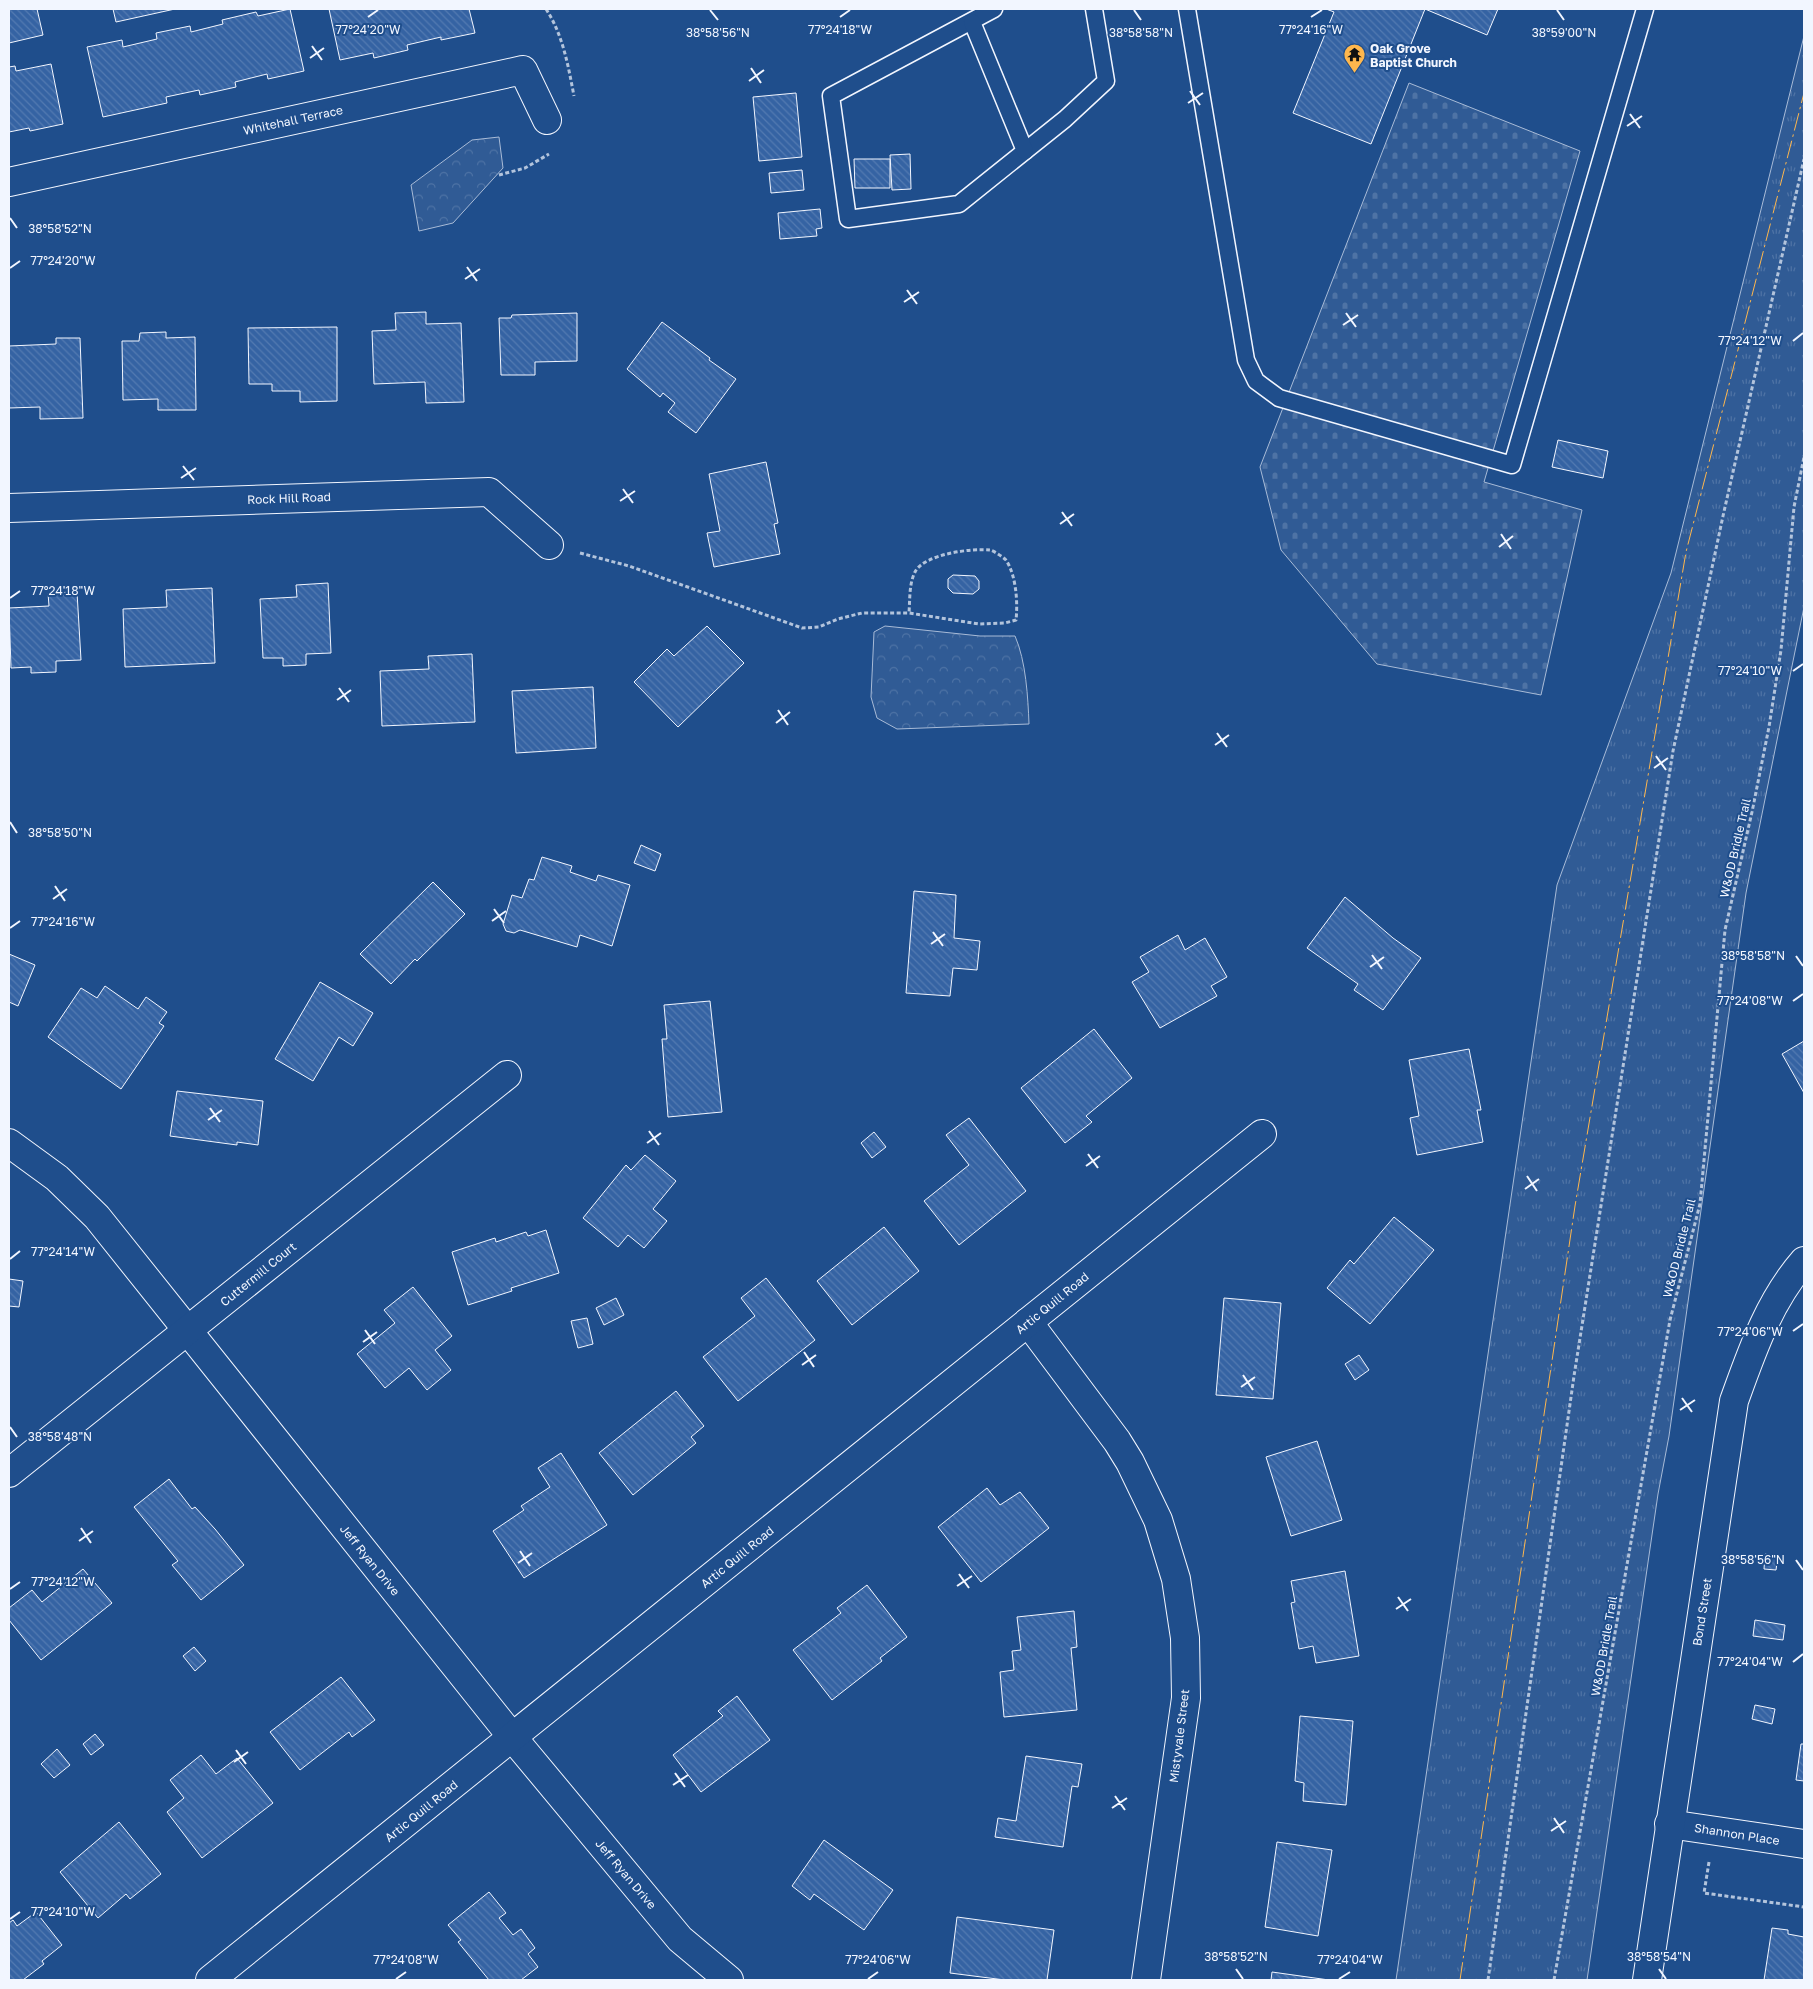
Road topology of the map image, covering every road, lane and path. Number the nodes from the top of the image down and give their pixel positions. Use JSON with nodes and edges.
{"nodes":[{"id":1,"x":994,"y":9,"type":"edge"},
{"id":2,"x":1094,"y":9,"type":"edge"},
{"id":3,"x":1186,"y":9,"type":"edge"},
{"id":4,"x":1645,"y":9,"type":"edge"},
{"id":5,"x":972,"y":22,"type":"junction"},
{"id":6,"x":547,"y":120,"type":"dead end"},
{"id":7,"x":1025,"y":151,"type":"junction"},
{"id":8,"x":1804,"y":159,"type":"edge"},
{"id":9,"x":9,"y":182,"type":"edge"},
{"id":10,"x":1804,"y":457,"type":"edge"},
{"id":11,"x":9,"y":508,"type":"edge"},
{"id":12,"x":550,"y":545,"type":"joint"},
{"id":13,"x":909,"y":613,"type":"junction"},
{"id":14,"x":507,"y":1075,"type":"dead end"},
{"id":15,"x":1262,"y":1134,"type":"dead end"},
{"id":16,"x":9,"y":1143,"type":"edge"},
{"id":17,"x":1804,"y":1261,"type":"edge"},
{"id":18,"x":1028,"y":1322,"type":"junction"},
{"id":19,"x":187,"y":1330,"type":"junction"},
{"id":20,"x":9,"y":1473,"type":"edge"},
{"id":21,"x":513,"y":1738,"type":"junction"},
{"id":22,"x":1669,"y":1824,"type":"junction"},
{"id":23,"x":1714,"y":1830,"type":"junction"},
{"id":24,"x":1804,"y":1844,"type":"edge"},
{"id":25,"x":1804,"y":1907,"type":"edge"},
{"id":26,"x":210,"y":1980,"type":"edge"},
{"id":27,"x":729,"y":1980,"type":"edge"},
{"id":28,"x":1146,"y":1980,"type":"edge"},
{"id":29,"x":1488,"y":1980,"type":"edge"},
{"id":30,"x":1554,"y":1980,"type":"edge"},
{"id":31,"x":1647,"y":1980,"type":"edge"}],
"edges":[{"from":1,"to":5,"type":"lane"},
{"from":2,"to":7,"type":"lane"},
{"from":3,"to":4,"type":"lane"},
{"from":5,"to":7,"type":"lane"},
{"from":5,"to":7,"type":"lane"},
{"from":6,"to":9,"type":"street","name":"Whitehall Terrace"},
{"from":8,"to":29,"type":"path"},
{"from":10,"to":30,"type":"path","name":"W&OD Bridle Trail"},
{"from":11,"to":12,"type":"street","name":"Rock Hill Road"},
{"from":12,"to":13,"type":"path"},
{"from":13,"to":13,"type":"path"},
{"from":14,"to":19,"type":"street","name":"Cuttermill Court"},
{"from":15,"to":18,"type":"street","name":"Artic Quill Road"},
{"from":16,"to":19,"type":"street","name":"Jeff Ryan Drive"},
{"from":17,"to":22,"type":"street","name":"Bond Street"},
{"from":18,"to":21,"type":"street","name":"Artic Quill Road"},
{"from":18,"to":28,"type":"street","name":"Mistyvale Street"},
{"from":19,"to":20,"type":"street","name":"Cuttermill Court"},
{"from":19,"to":21,"type":"street","name":"Jeff Ryan Drive"},
{"from":21,"to":26,"type":"street","name":"Artic Quill Road"},
{"from":21,"to":27,"type":"street","name":"Jeff Ryan Drive"},
{"from":22,"to":23,"type":"street","name":"Shannon Place"},
{"from":22,"to":31,"type":"street","name":"Bond Street"},
{"from":23,"to":24,"type":"street","name":"Shannon Place"},
{"from":23,"to":25,"type":"path"}]}
